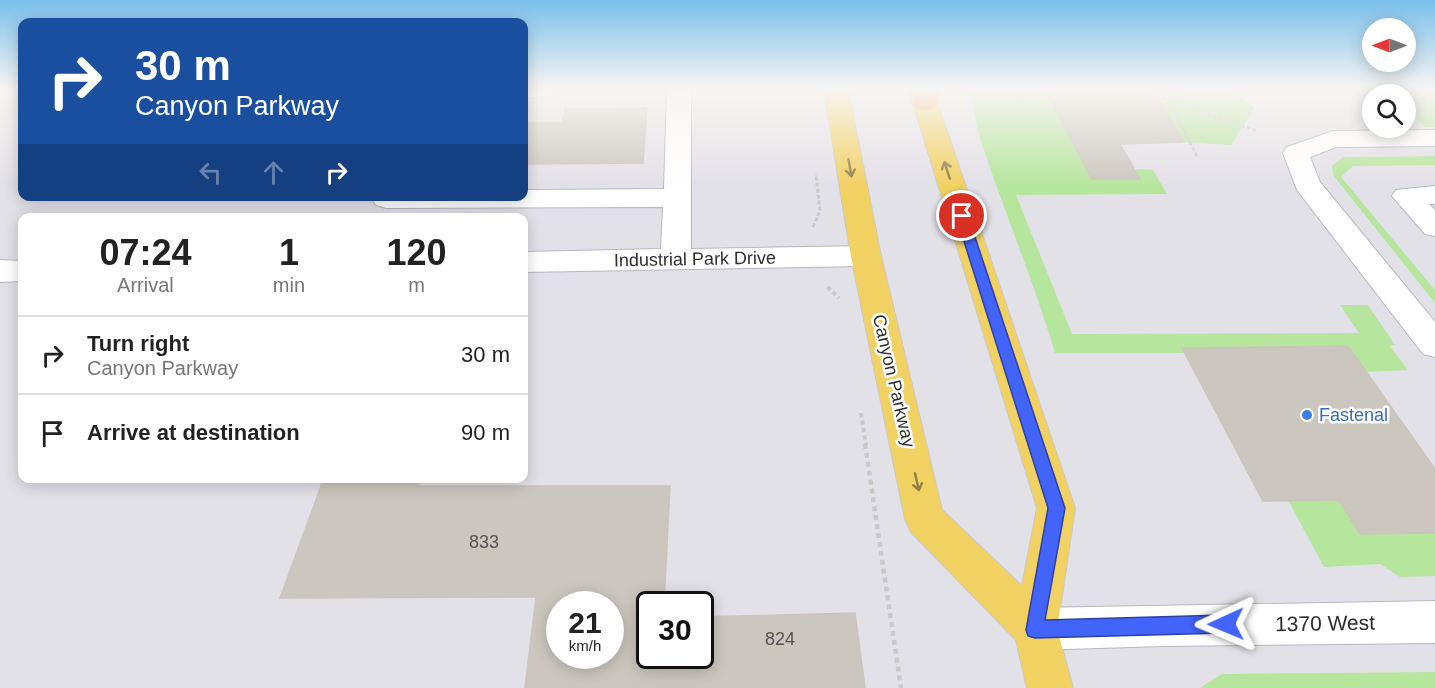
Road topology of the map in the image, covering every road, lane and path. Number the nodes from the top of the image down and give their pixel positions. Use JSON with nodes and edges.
{"nodes":[{"id":1,"x":678,"y":122,"type":"edge"},
{"id":2,"x":842,"y":122,"type":"edge"},
{"id":3,"x":933,"y":122,"type":"edge"},
{"id":4,"x":1179,"y":122,"type":"edge"},
{"id":5,"x":1232,"y":122,"type":"edge"},
{"id":6,"x":1433,"y":127,"type":"edge"},
{"id":7,"x":1258,"y":131,"type":"dead end"},
{"id":8,"x":1197,"y":156,"type":"dead end"},
{"id":9,"x":815,"y":167,"type":"dead end"},
{"id":10,"x":1435,"y":195,"type":"edge"},
{"id":11,"x":677,"y":198,"type":"junction"},
{"id":12,"x":383,"y":204,"type":"edge"},
{"id":13,"x":1435,"y":227,"type":"edge"},
{"id":14,"x":818,"y":230,"type":"dead end"},
{"id":15,"x":866,"y":256,"type":"junction"},
{"id":16,"x":676,"y":259,"type":"junction"},
{"id":17,"x":528,"y":262,"type":"edge"},
{"id":18,"x":0,"y":271,"type":"edge"},
{"id":19,"x":18,"y":271,"type":"edge"},
{"id":20,"x":821,"y":283,"type":"dead end"},
{"id":21,"x":842,"y":303,"type":"dead end"},
{"id":22,"x":1435,"y":345,"type":"edge"},
{"id":23,"x":860,"y":406,"type":"dead end"},
{"id":24,"x":1435,"y":622,"type":"edge"},
{"id":25,"x":1035,"y":630,"type":"junction"},
{"id":26,"x":901,"y":688,"type":"edge"},
{"id":27,"x":1050,"y":688,"type":"edge"}],
"edges":[{"from":1,"to":11,"type":"street"},
{"from":2,"to":15,"type":"main road","name":"Canyon Parkway","one_way":true},
{"from":25,"to":3,"type":"main road","one_way":true},
{"from":4,"to":8,"type":"path"},
{"from":5,"to":7,"type":"path"},
{"from":6,"to":22,"type":"street"},
{"from":9,"to":14,"type":"path"},
{"from":10,"to":13,"type":"street"},
{"from":11,"to":12,"type":"street"},
{"from":11,"to":16,"type":"street"},
{"from":15,"to":16,"type":"street","name":"Industrial Park Drive"},
{"from":15,"to":25,"type":"main road","name":"Canyon Parkway","one_way":true},
{"from":16,"to":17,"type":"street","name":"Industrial Park Drive"},
{"from":18,"to":19,"type":"street"},
{"from":20,"to":21,"type":"path"},
{"from":23,"to":26,"type":"path"},
{"from":24,"to":25,"type":"street","name":"1370 West"},
{"from":25,"to":27,"type":"main road"}]}
